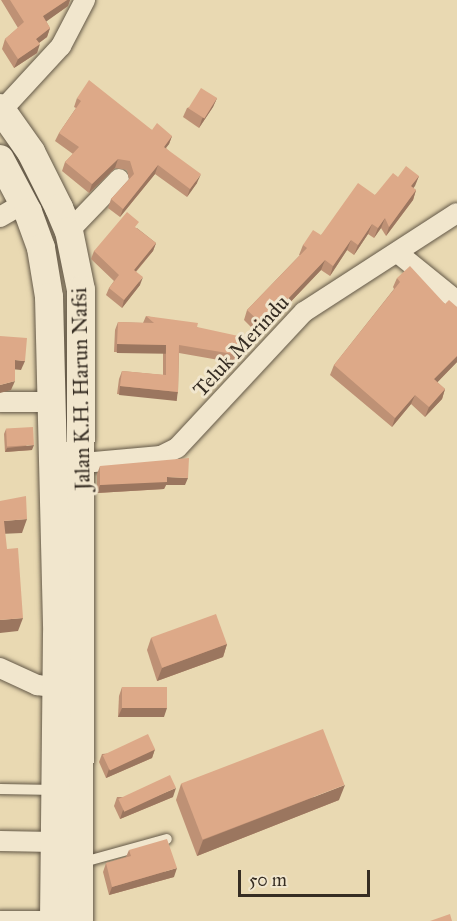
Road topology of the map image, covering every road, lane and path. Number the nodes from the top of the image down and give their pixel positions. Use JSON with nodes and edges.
{"nodes":[{"id":1,"x":85,"y":0,"type":"edge"},
{"id":2,"x":1,"y":109,"type":"edge"},
{"id":3,"x":0,"y":159,"type":"edge"},
{"id":4,"x":119,"y":179,"type":"dead end"},
{"id":5,"x":24,"y":203,"type":"junction"},
{"id":6,"x":457,"y":213,"type":"edge"},
{"id":7,"x":0,"y":217,"type":"edge"},
{"id":8,"x":69,"y":231,"type":"junction"},
{"id":9,"x":399,"y":254,"type":"junction"},
{"id":10,"x":457,"y":301,"type":"edge"},
{"id":11,"x":0,"y":402,"type":"edge"},
{"id":12,"x":52,"y":402,"type":"junction"},
{"id":13,"x":83,"y":463,"type":"junction"},
{"id":14,"x":0,"y":668,"type":"edge"},
{"id":15,"x":70,"y":689,"type":"junction"},
{"id":16,"x":0,"y":789,"type":"edge"},
{"id":17,"x":56,"y":790,"type":"junction"},
{"id":18,"x":167,"y":839,"type":"edge"},
{"id":19,"x":0,"y":841,"type":"edge"},
{"id":20,"x":54,"y":842,"type":"junction"},
{"id":21,"x":80,"y":863,"type":"junction"},
{"id":22,"x":0,"y":916,"type":"edge"},
{"id":23,"x":63,"y":919,"type":"edge"}],
"edges":[{"from":1,"to":2,"type":"street"},
{"from":2,"to":8,"type":"main road","name":"Jalan K.H. Harun Nafsi"},
{"from":3,"to":5,"type":"main road","name":"Jalan K.H. Harun Nafsi"},
{"from":4,"to":8,"type":"street"},
{"from":5,"to":7,"type":"street"},
{"from":5,"to":12,"type":"main road","name":"Jalan K.H. Harun Nafsi"},
{"from":6,"to":9,"type":"street","name":"Teluk Merindu"},
{"from":8,"to":13,"type":"main road","name":"Jalan K.H. Harun Nafsi"},
{"from":9,"to":10,"type":"street"},
{"from":9,"to":13,"type":"street","name":"Teluk Merindu"},
{"from":11,"to":12,"type":"street"},
{"from":12,"to":15,"type":"main road","name":"Jalan K.H. Harun Nafsi"},
{"from":13,"to":15,"type":"main road","name":"Jalan K.H. Harun Nafsi"},
{"from":14,"to":15,"type":"street"},
{"from":15,"to":17,"type":"main road","name":"Jalan K.H. Harun Nafsi"},
{"from":15,"to":21,"type":"main road","name":"Jalan K.H. Harun Nafsi"},
{"from":16,"to":17,"type":"lane"},
{"from":17,"to":20,"type":"main road","name":"Jalan K.H. Harun Nafsi"},
{"from":18,"to":21,"type":"lane"},
{"from":19,"to":20,"type":"street"},
{"from":20,"to":23,"type":"main road","name":"Jalan K.H. Harun Nafsi"},
{"from":21,"to":23,"type":"main road","name":"Jalan K.H. Harun Nafsi"},
{"from":22,"to":23,"type":"lane"}]}
